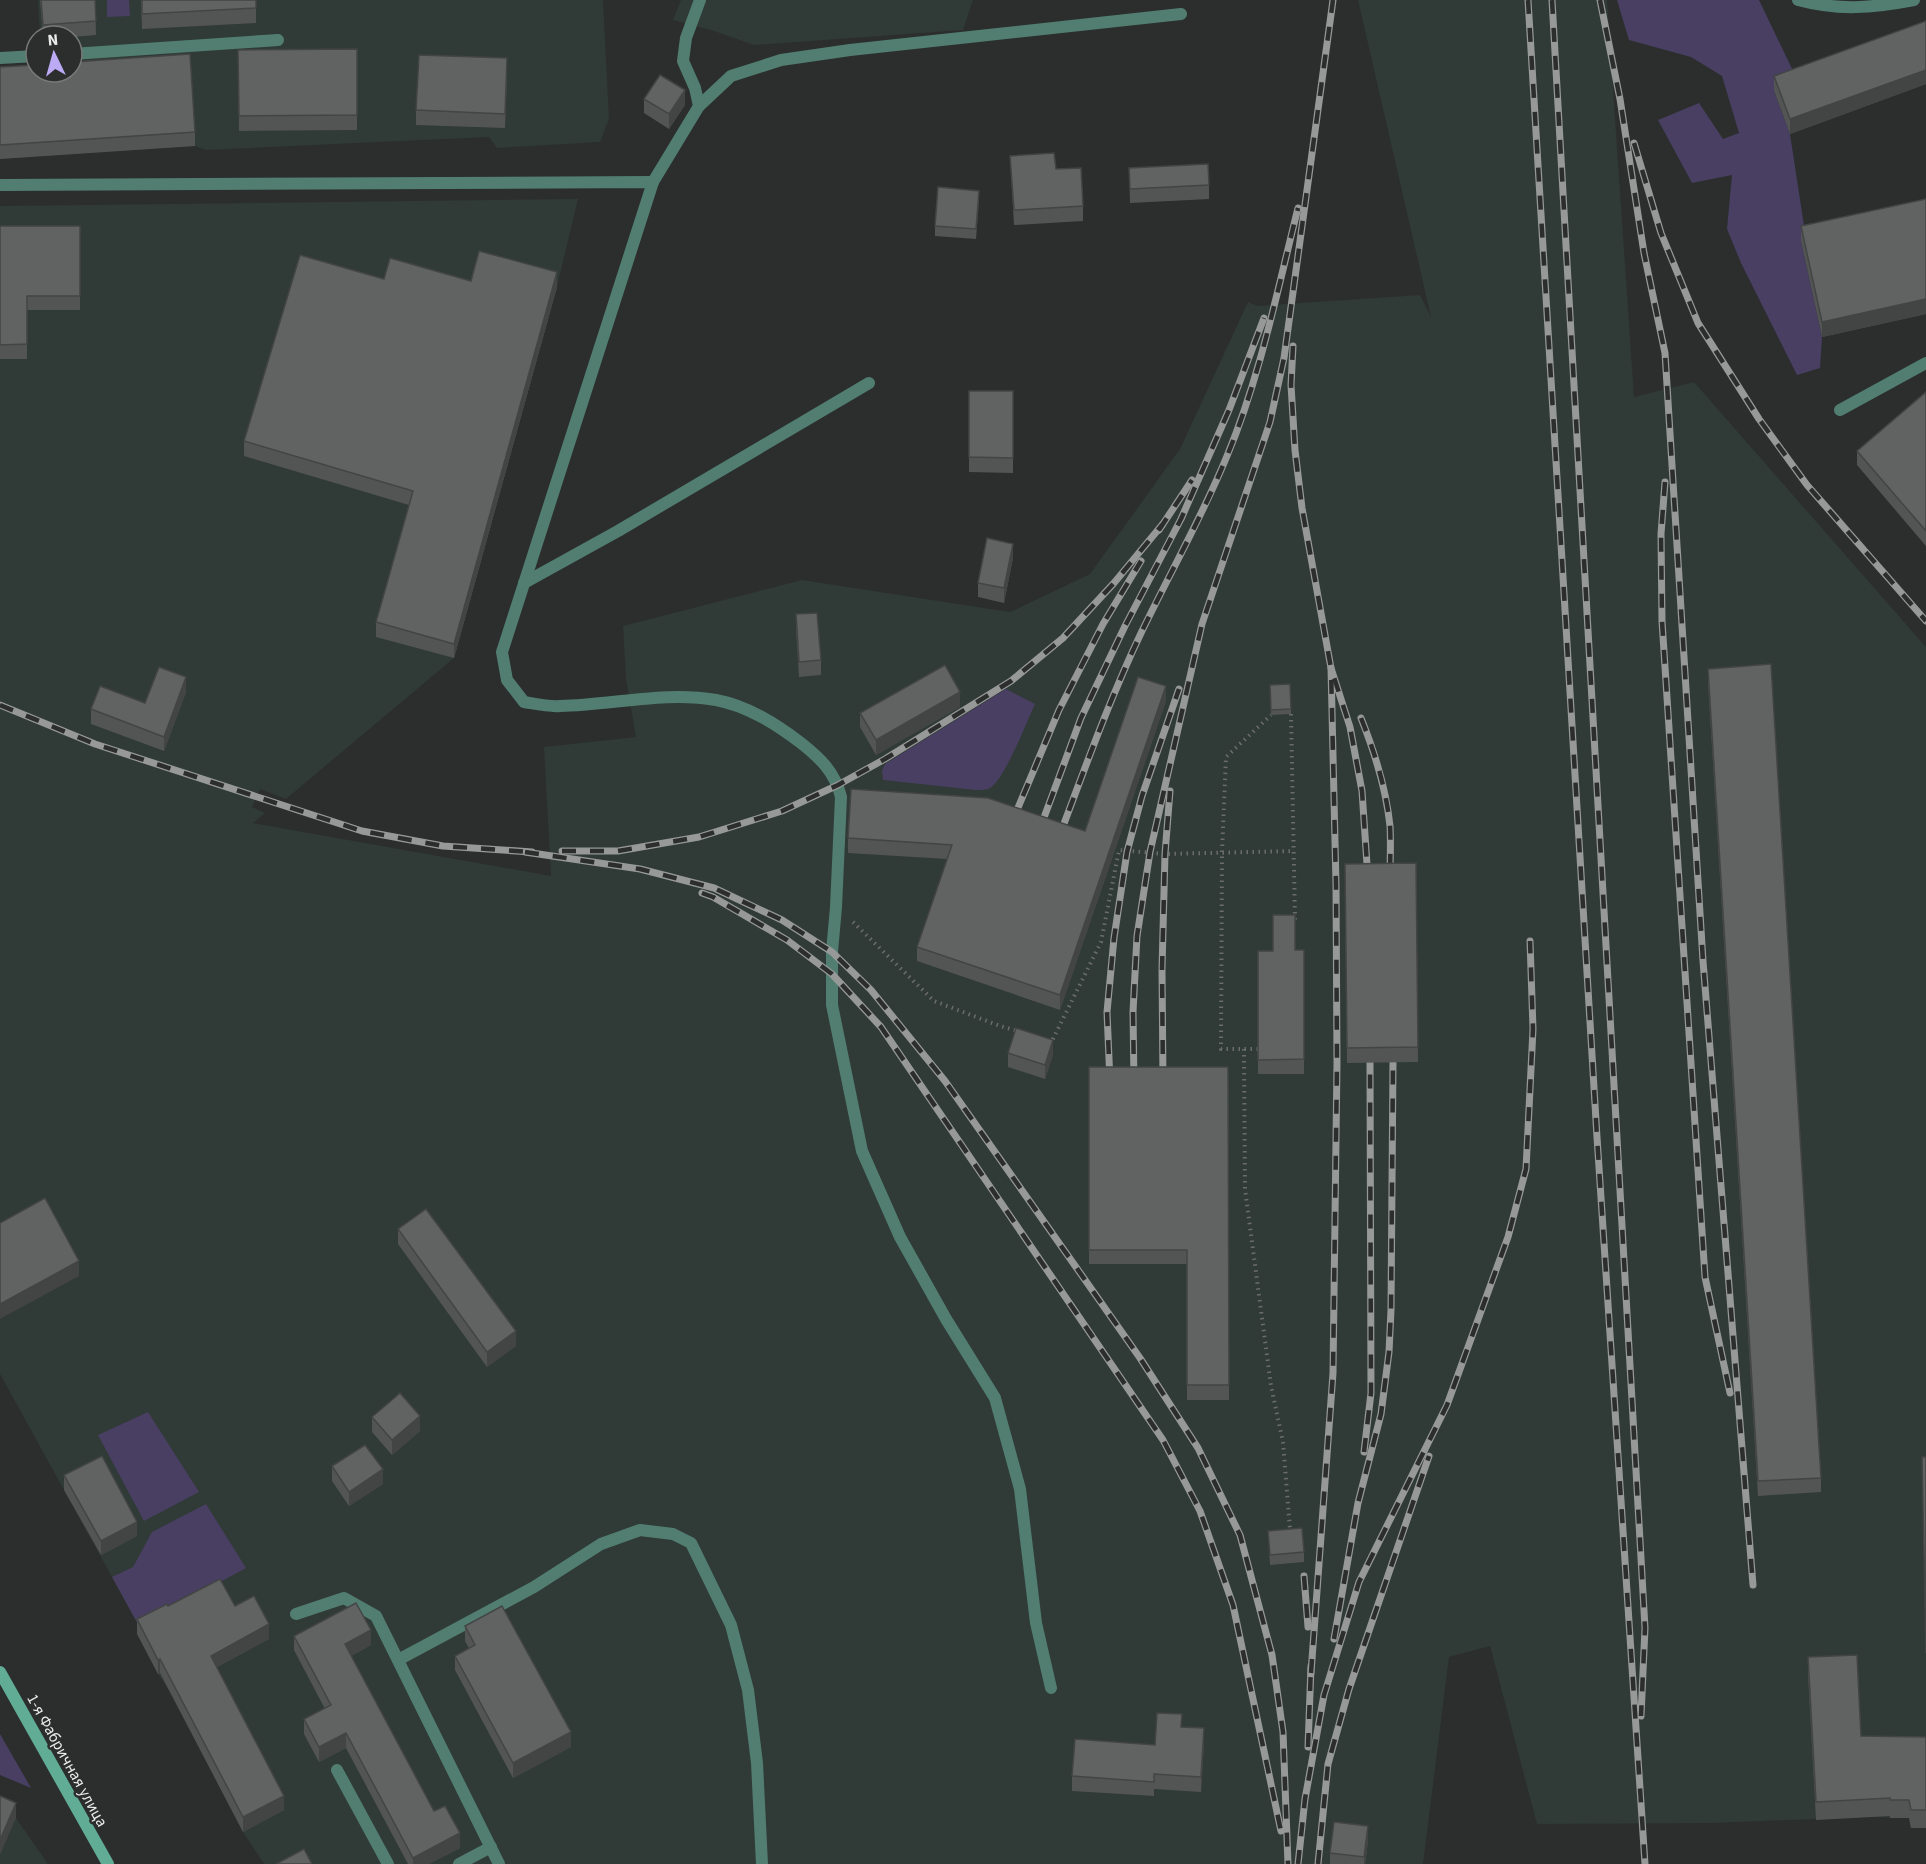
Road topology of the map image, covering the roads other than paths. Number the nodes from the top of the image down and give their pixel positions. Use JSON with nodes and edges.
{"nodes":[{"id":1,"x":700,"y":0,"type":"edge"},
{"id":2,"x":1798,"y":0,"type":"edge"},
{"id":3,"x":1914,"y":0,"type":"edge"},
{"id":4,"x":1181,"y":14,"type":"dead end"},
{"id":5,"x":278,"y":40,"type":"dead end"},
{"id":6,"x":84,"y":53,"type":"edge"},
{"id":7,"x":24,"y":57,"type":"edge"},
{"id":8,"x":0,"y":58,"type":"edge"},
{"id":9,"x":699,"y":106,"type":"junction"},
{"id":10,"x":653,"y":182,"type":"junction"},
{"id":11,"x":0,"y":185,"type":"edge"},
{"id":12,"x":1926,"y":363,"type":"edge"},
{"id":13,"x":869,"y":383,"type":"dead end"},
{"id":14,"x":1840,"y":410,"type":"dead end"},
{"id":15,"x":524,"y":583,"type":"junction"},
{"id":16,"x":296,"y":1614,"type":"dead end"},
{"id":17,"x":398,"y":1660,"type":"junction"},
{"id":18,"x":0,"y":1672,"type":"edge"},
{"id":19,"x":1050,"y":1688,"type":"dead end"},
{"id":20,"x":337,"y":1770,"type":"dead end"},
{"id":21,"x":491,"y":1847,"type":"junction"},
{"id":22,"x":108,"y":1864,"type":"edge"},
{"id":23,"x":388,"y":1864,"type":"edge"},
{"id":24,"x":459,"y":1864,"type":"edge"},
{"id":25,"x":500,"y":1864,"type":"edge"},
{"id":26,"x":762,"y":1864,"type":"edge"}],
"edges":[{"from":1,"to":9,"type":"street"},
{"from":2,"to":3,"type":"street"},
{"from":4,"to":9,"type":"street"},
{"from":5,"to":6,"type":"street"},
{"from":7,"to":8,"type":"street"},
{"from":9,"to":10,"type":"street"},
{"from":10,"to":11,"type":"street"},
{"from":10,"to":15,"type":"street"},
{"from":12,"to":14,"type":"street"},
{"from":13,"to":15,"type":"street"},
{"from":15,"to":19,"type":"street"},
{"from":16,"to":17,"type":"street"},
{"from":17,"to":21,"type":"street"},
{"from":17,"to":26,"type":"street"},
{"from":18,"to":22,"type":"main road","name":"1-я Фабричная улица"},
{"from":20,"to":23,"type":"street"},
{"from":21,"to":24,"type":"street"},
{"from":21,"to":25,"type":"street"}]}
